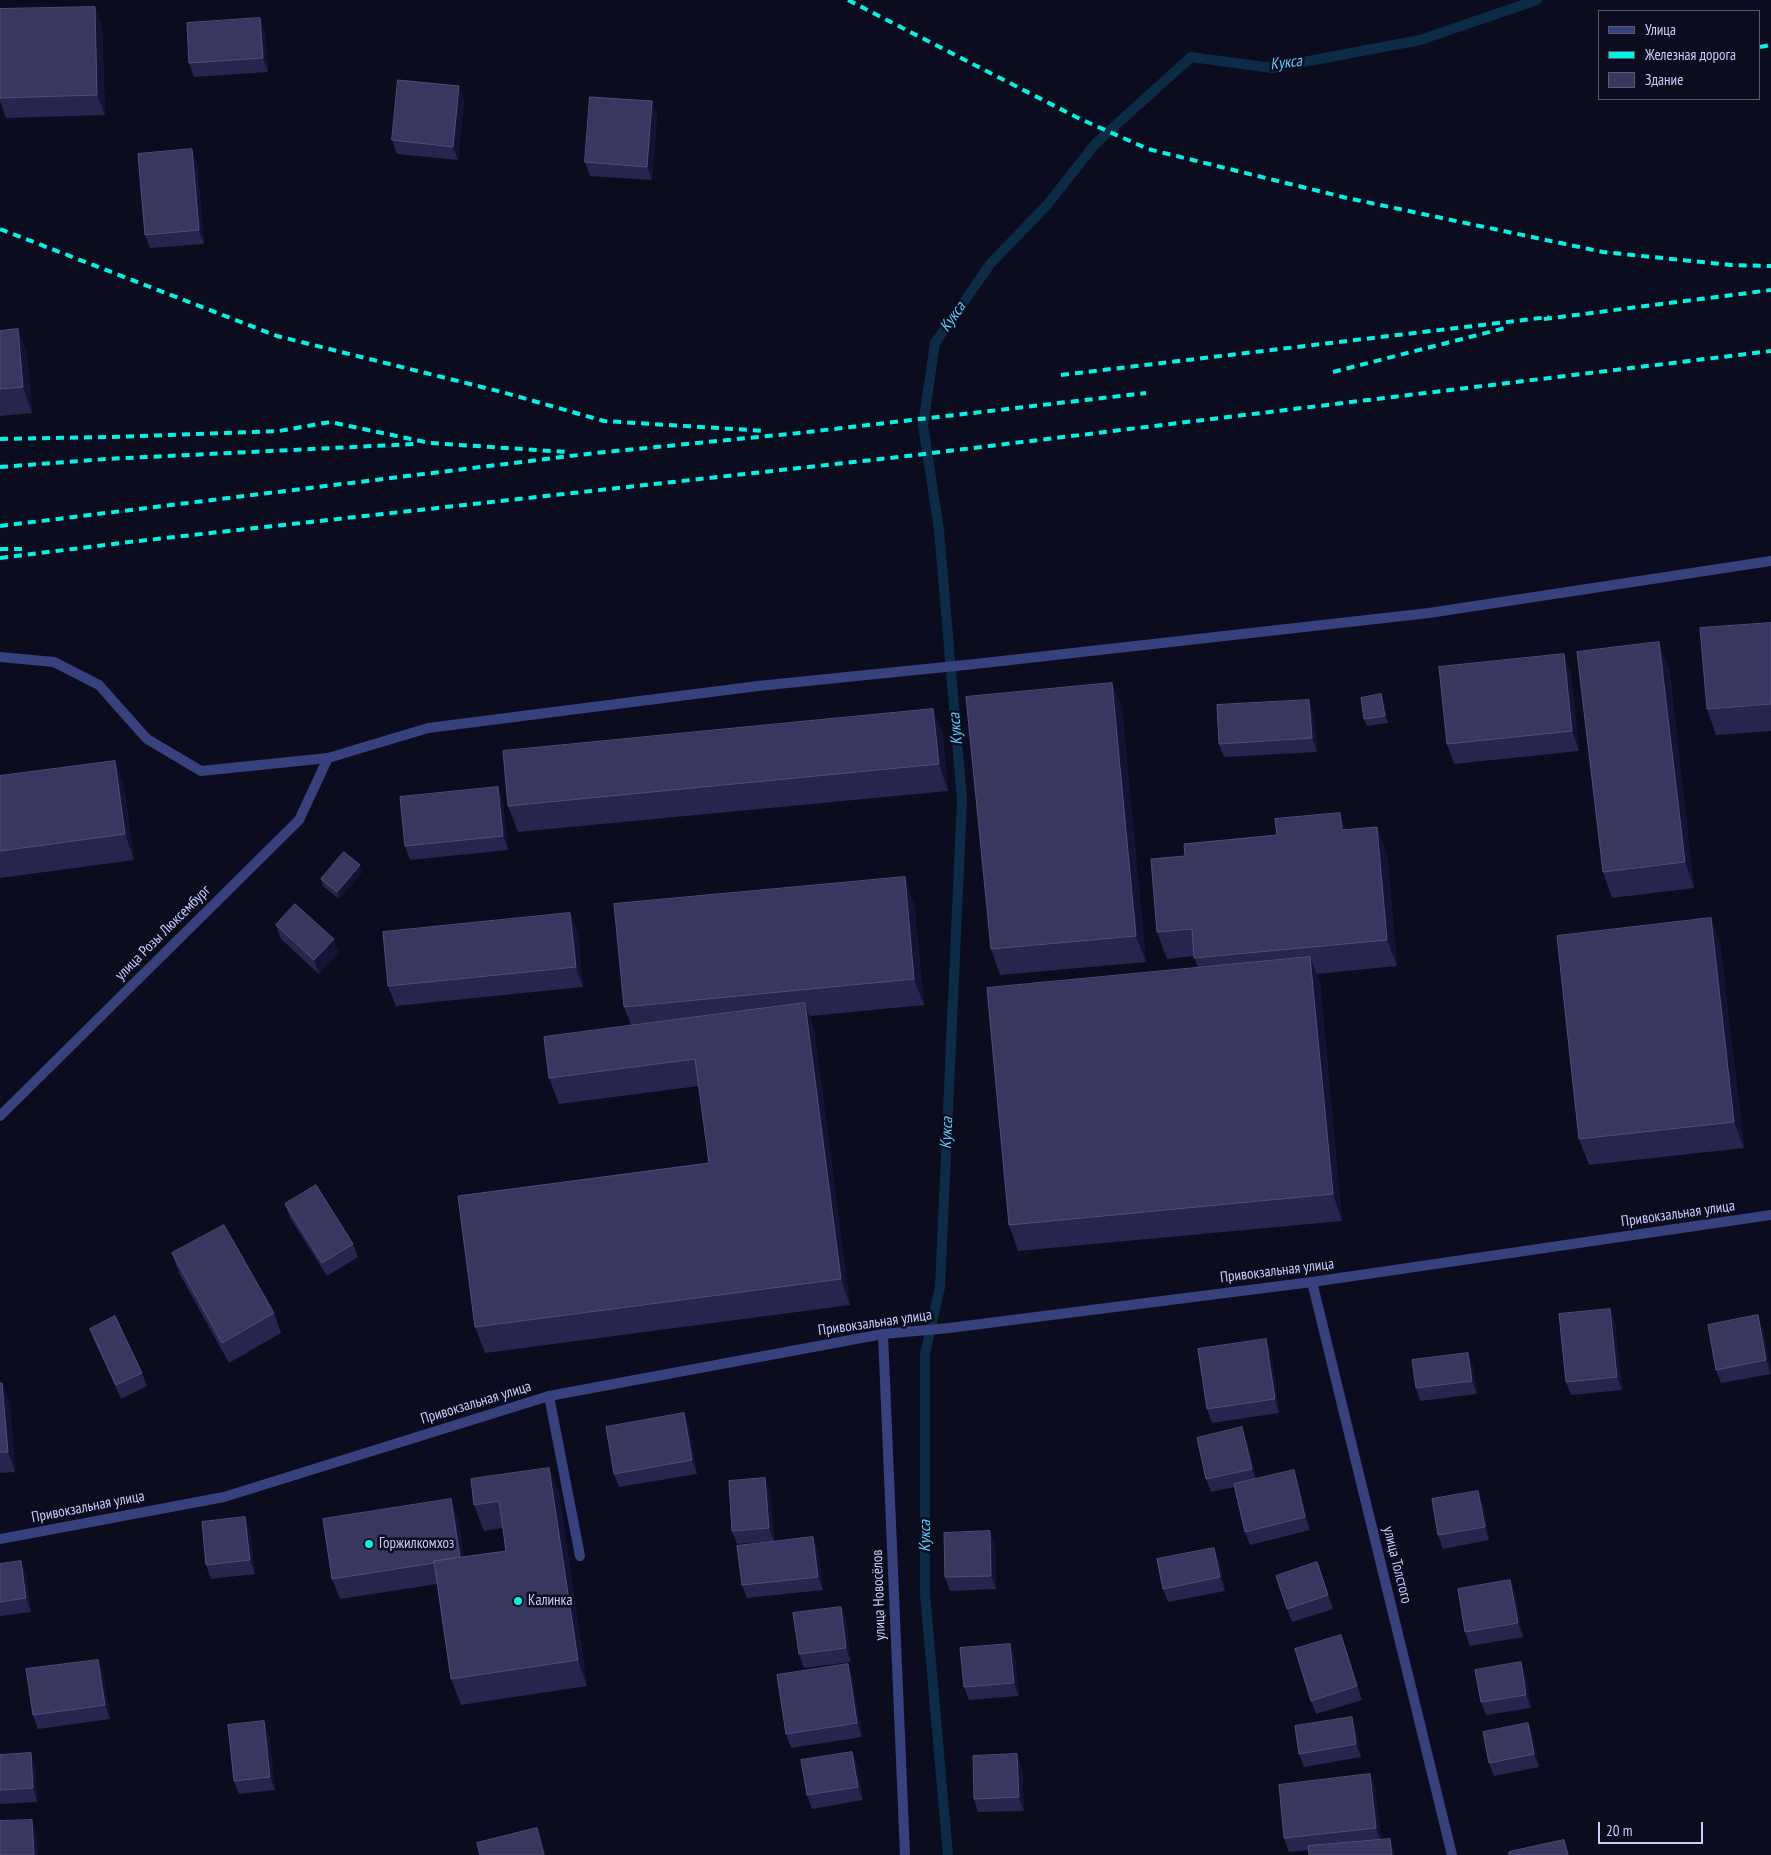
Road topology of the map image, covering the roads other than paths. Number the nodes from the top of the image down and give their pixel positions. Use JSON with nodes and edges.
{"nodes":[{"id":1,"x":1771,"y":561,"type":"edge"},
{"id":2,"x":0,"y":657,"type":"edge"},
{"id":3,"x":328,"y":758,"type":"junction"},
{"id":4,"x":0,"y":1116,"type":"edge"},
{"id":5,"x":1771,"y":1215,"type":"edge"},
{"id":6,"x":1312,"y":1282,"type":"junction"},
{"id":7,"x":883,"y":1334,"type":"junction"},
{"id":8,"x":549,"y":1396,"type":"junction"},
{"id":9,"x":0,"y":1539,"type":"edge"},
{"id":10,"x":580,"y":1556,"type":"dead end"},
{"id":11,"x":905,"y":1855,"type":"edge"},
{"id":12,"x":1452,"y":1855,"type":"edge"}],
"edges":[{"from":1,"to":3,"type":"street"},
{"from":2,"to":3,"type":"street"},
{"from":3,"to":4,"type":"street","name":"улица Розы Люксембург"},
{"from":5,"to":6,"type":"street","name":"Привокзальная улица"},
{"from":6,"to":7,"type":"street","name":"Привокзальная улица"},
{"from":6,"to":12,"type":"street","name":"улица Толстого"},
{"from":7,"to":8,"type":"street","name":"Привокзальная улица"},
{"from":7,"to":11,"type":"street","name":"улица Новосёлов"},
{"from":8,"to":9,"type":"street","name":"Привокзальная улица"},
{"from":8,"to":10,"type":"street"}]}
